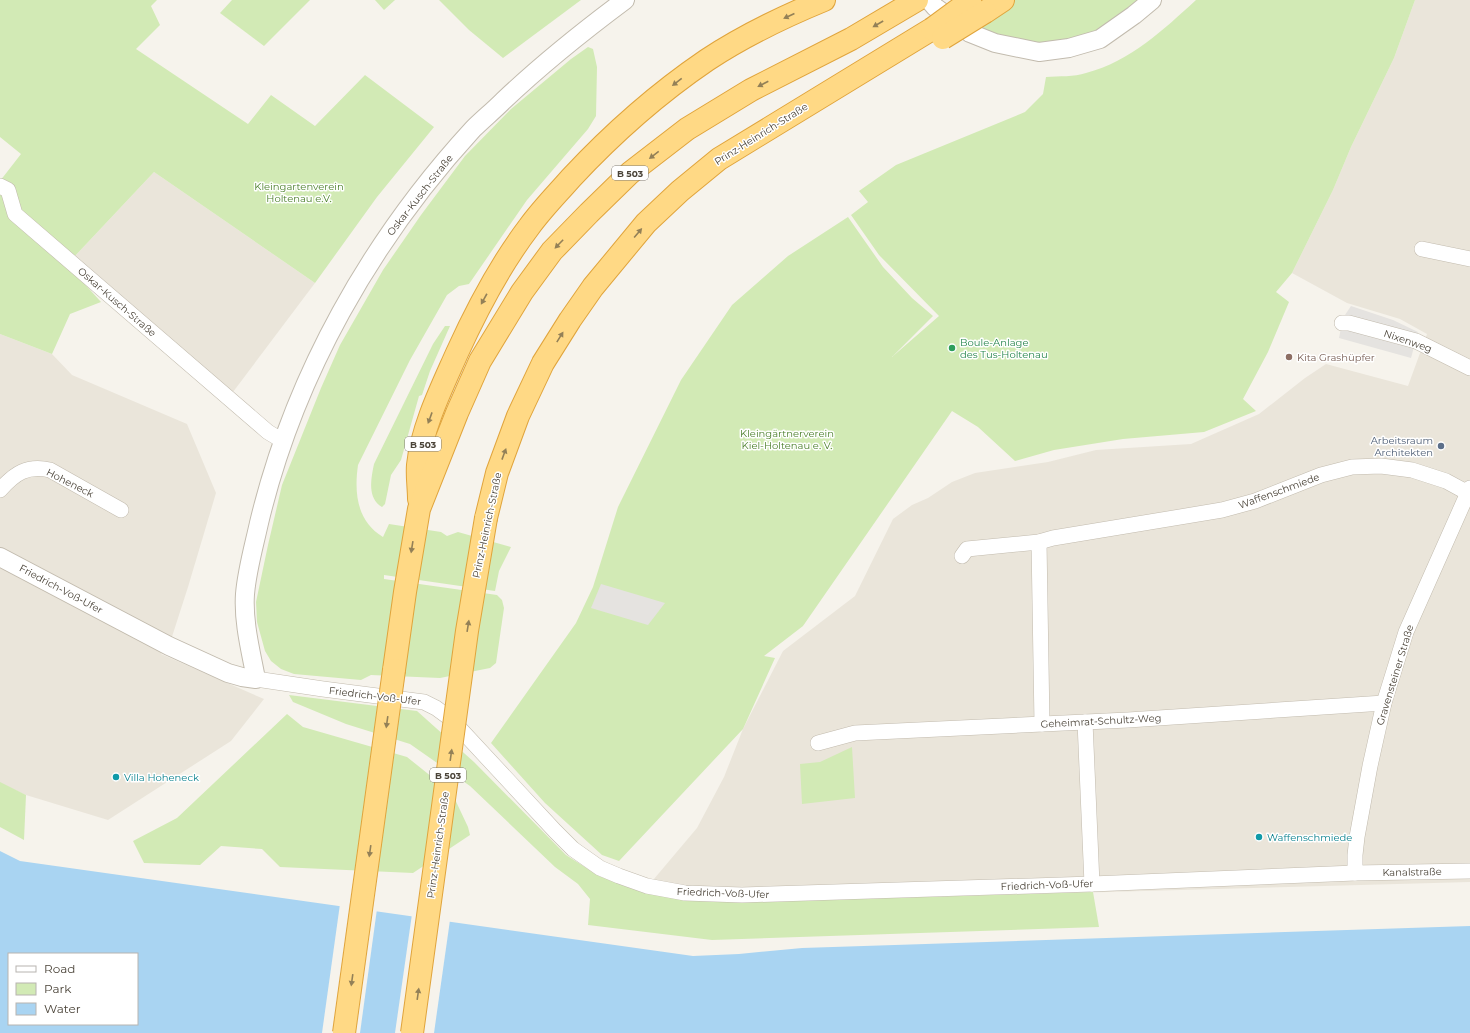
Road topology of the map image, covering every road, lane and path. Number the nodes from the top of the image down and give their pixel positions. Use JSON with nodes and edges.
{"nodes":[{"id":1,"x":625,"y":0,"type":"edge"},
{"id":2,"x":824,"y":0,"type":"edge"},
{"id":3,"x":1152,"y":0,"type":"edge"},
{"id":4,"x":919,"y":1,"type":"edge"},
{"id":5,"x":982,"y":3,"type":"edge"},
{"id":6,"x":0,"y":186,"type":"edge"},
{"id":7,"x":1422,"y":249,"type":"dead end"},
{"id":8,"x":1470,"y":259,"type":"edge"},
{"id":9,"x":1342,"y":323,"type":"dead end"},
{"id":10,"x":1470,"y":368,"type":"edge"},
{"id":11,"x":283,"y":441,"type":"junction"},
{"id":12,"x":0,"y":490,"type":"edge"},
{"id":13,"x":1469,"y":491,"type":"edge"},
{"id":14,"x":419,"y":509,"type":"junction"},
{"id":15,"x":121,"y":510,"type":"dead end"},
{"id":16,"x":1039,"y":542,"type":"junction"},
{"id":17,"x":962,"y":556,"type":"dead end"},
{"id":18,"x":0,"y":557,"type":"edge"},
{"id":19,"x":260,"y":680,"type":"junction"},
{"id":20,"x":1384,"y":703,"type":"junction"},
{"id":21,"x":1085,"y":722,"type":"junction"},
{"id":22,"x":1042,"y":724,"type":"junction"},
{"id":23,"x":818,"y":744,"type":"dead end"},
{"id":24,"x":1470,"y":871,"type":"edge"},
{"id":25,"x":1355,"y":872,"type":"junction"},
{"id":26,"x":1092,"y":884,"type":"junction"},
{"id":27,"x":344,"y":1033,"type":"edge"},
{"id":28,"x":412,"y":1033,"type":"edge"}],
"edges":[{"from":1,"to":11,"type":"street","name":"Oskar-Kusch-Straße"},
{"from":2,"to":14,"type":"highway","number":"B 503","one_way":true},
{"from":3,"to":4,"type":"street"},
{"from":4,"to":14,"type":"highway","number":"B 503","one_way":true},
{"from":28,"to":5,"type":"highway","name":"Prinz-Heinrich-Straße","number":"B 503","one_way":true,"bridge":true},
{"from":6,"to":11,"type":"street","name":"Oskar-Kusch-Straße"},
{"from":7,"to":8,"type":"street"},
{"from":9,"to":10,"type":"street","name":"Nixenweg"},
{"from":11,"to":19,"type":"street","name":"Oskar-Kusch-Straße"},
{"from":12,"to":15,"type":"street","name":"Hoheneck"},
{"from":13,"to":16,"type":"street","name":"Waffenschmiede"},
{"from":13,"to":20,"type":"street","name":"Gravensteiner Straße"},
{"from":14,"to":27,"type":"highway","number":"B 503","one_way":true,"bridge":true},
{"from":16,"to":17,"type":"street","name":"Waffenschmiede"},
{"from":16,"to":22,"type":"street"},
{"from":18,"to":19,"type":"street","name":"Friedrich-Voß-Ufer"},
{"from":19,"to":26,"type":"street","name":"Friedrich-Voß-Ufer"},
{"from":20,"to":21,"type":"street","name":"Geheimrat-Schultz-Weg"},
{"from":20,"to":25,"type":"street","name":"Gravensteiner Straße"},
{"from":21,"to":22,"type":"street","name":"Geheimrat-Schultz-Weg"},
{"from":21,"to":26,"type":"street"},
{"from":22,"to":23,"type":"street","name":"Geheimrat-Schultz-Weg"},
{"from":24,"to":25,"type":"street","name":"Kanalstraße"},
{"from":25,"to":26,"type":"street","name":"Friedrich-Voß-Ufer"}]}
